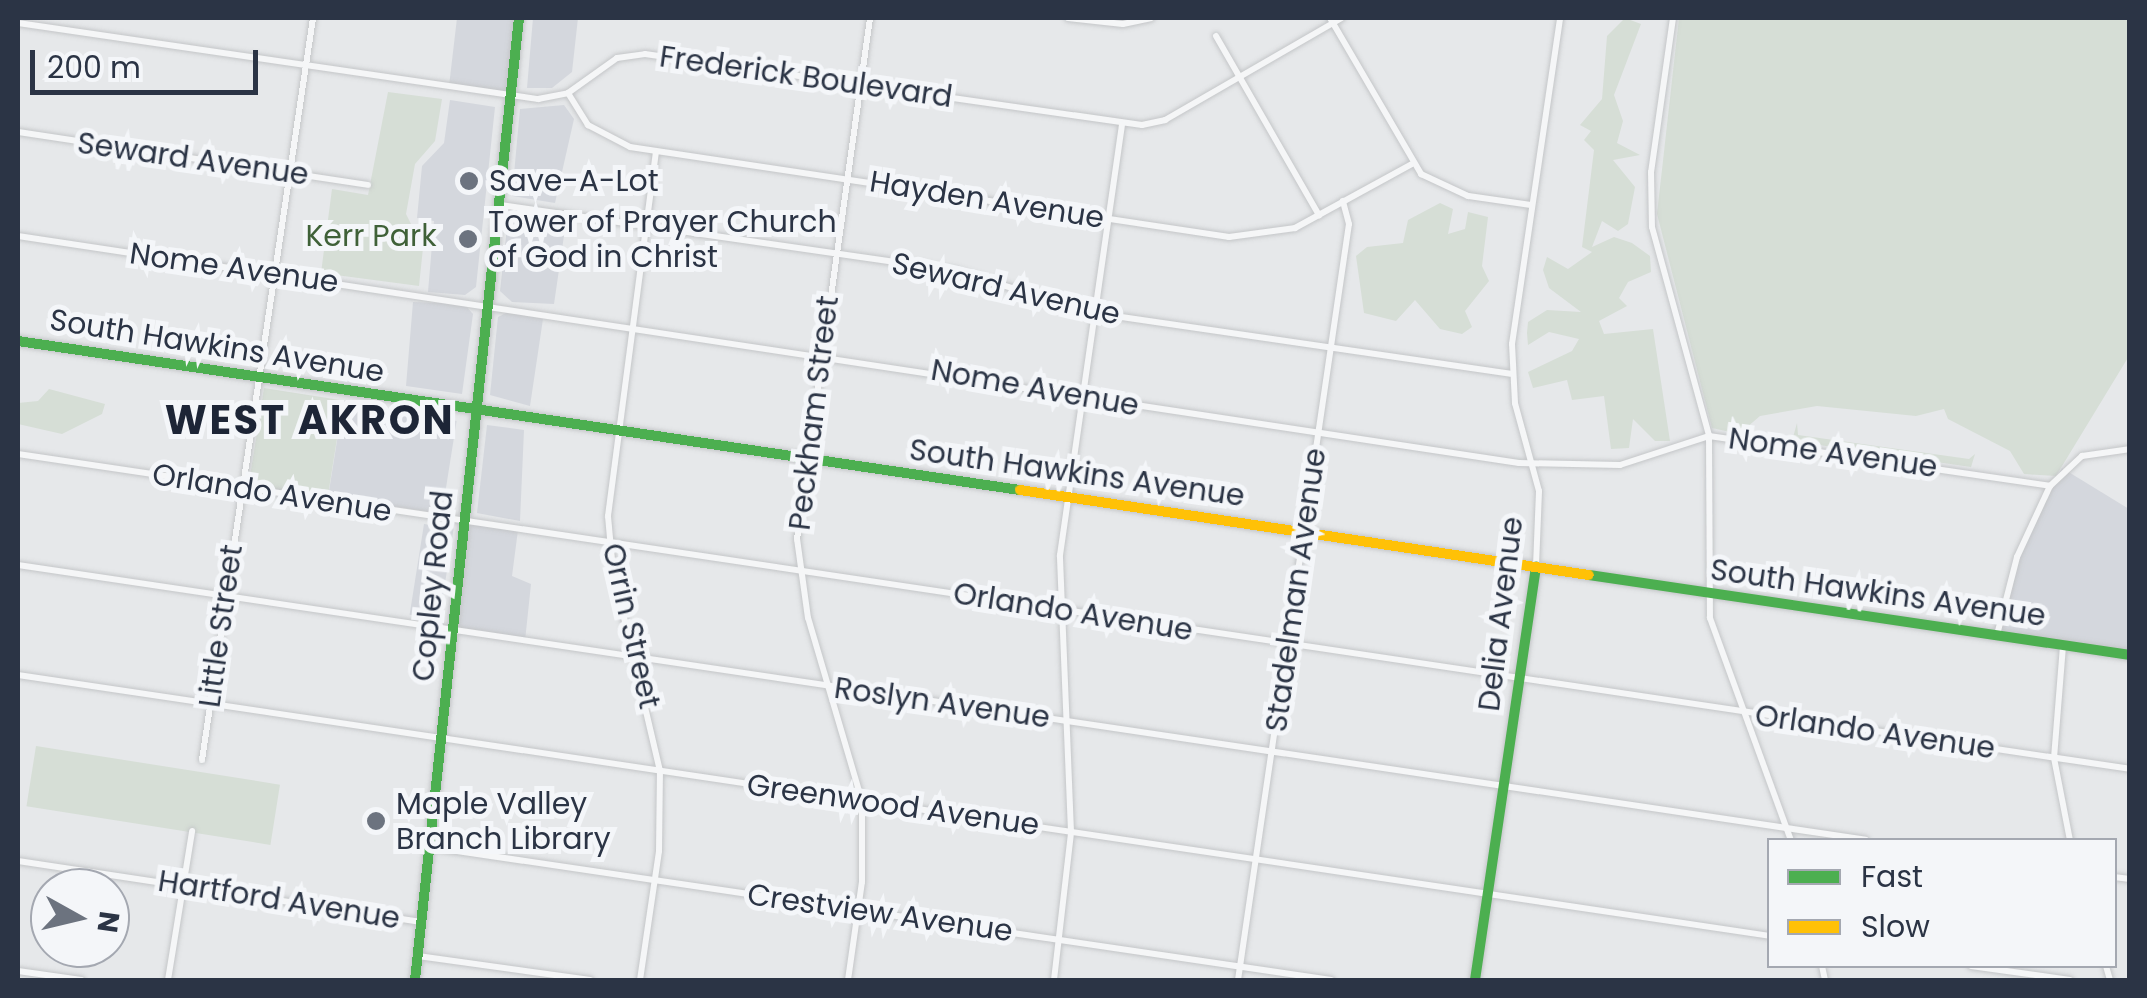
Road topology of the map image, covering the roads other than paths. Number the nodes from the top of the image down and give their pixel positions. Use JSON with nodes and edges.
{"nodes":[{"id":1,"x":313,"y":18,"type":"edge"},
{"id":2,"x":519,"y":18,"type":"edge"},
{"id":3,"x":870,"y":18,"type":"edge"},
{"id":4,"x":1068,"y":18,"type":"edge"},
{"id":5,"x":1151,"y":18,"type":"edge"},
{"id":6,"x":1342,"y":18,"type":"edge"},
{"id":7,"x":1560,"y":18,"type":"edge"},
{"id":8,"x":1661,"y":18,"type":"edge"},
{"id":9,"x":1672,"y":18,"type":"edge"},
{"id":10,"x":1332,"y":20,"type":"edge"},
{"id":11,"x":18,"y":22,"type":"edge"},
{"id":12,"x":1216,"y":36,"type":"dead end"},
{"id":13,"x":306,"y":66,"type":"junction"},
{"id":14,"x":1238,"y":77,"type":"junction"},
{"id":15,"x":860,"y":84,"type":"junction"},
{"id":16,"x":568,"y":94,"type":"junction"},
{"id":17,"x":512,"y":95,"type":"junction"},
{"id":18,"x":1122,"y":124,"type":"junction"},
{"id":19,"x":18,"y":132,"type":"edge"},
{"id":20,"x":656,"y":152,"type":"junction"},
{"id":21,"x":1412,"y":164,"type":"junction"},
{"id":22,"x":289,"y":174,"type":"junction"},
{"id":23,"x":846,"y":179,"type":"junction"},
{"id":24,"x":368,"y":185,"type":"dead end"},
{"id":25,"x":1343,"y":201,"type":"junction"},
{"id":26,"x":500,"y":205,"type":"junction"},
{"id":27,"x":1531,"y":205,"type":"junction"},
{"id":28,"x":1318,"y":215,"type":"junction"},
{"id":29,"x":1108,"y":219,"type":"junction"},
{"id":30,"x":645,"y":226,"type":"junction"},
{"id":31,"x":18,"y":236,"type":"edge"},
{"id":32,"x":834,"y":254,"type":"junction"},
{"id":33,"x":274,"y":274,"type":"junction"},
{"id":34,"x":488,"y":304,"type":"junction"},
{"id":35,"x":1094,"y":313,"type":"junction"},
{"id":36,"x":630,"y":325,"type":"junction"},
{"id":37,"x":18,"y":341,"type":"edge"},
{"id":38,"x":1332,"y":348,"type":"junction"},
{"id":39,"x":820,"y":352,"type":"junction"},
{"id":40,"x":1511,"y":374,"type":"junction"},
{"id":41,"x":258,"y":377,"type":"junction"},
{"id":42,"x":1082,"y":398,"type":"junction"},
{"id":43,"x":476,"y":411,"type":"junction"},
{"id":44,"x":615,"y":430,"type":"junction"},
{"id":45,"x":1319,"y":434,"type":"junction"},
{"id":46,"x":1709,"y":436,"type":"junction"},
{"id":47,"x":2129,"y":451,"type":"edge"},
{"id":48,"x":18,"y":454,"type":"edge"},
{"id":49,"x":804,"y":458,"type":"junction"},
{"id":50,"x":1534,"y":464,"type":"junction"},
{"id":51,"x":2050,"y":486,"type":"junction"},
{"id":52,"x":242,"y":488,"type":"junction"},
{"id":53,"x":1067,"y":498,"type":"junction"},
{"id":54,"x":465,"y":522,"type":"junction"},
{"id":55,"x":1304,"y":532,"type":"junction"},
{"id":56,"x":610,"y":544,"type":"junction"},
{"id":57,"x":18,"y":564,"type":"edge"},
{"id":58,"x":1536,"y":566,"type":"junction"},
{"id":59,"x":799,"y":571,"type":"junction"},
{"id":60,"x":1706,"y":594,"type":"junction"},
{"id":61,"x":226,"y":596,"type":"junction"},
{"id":62,"x":1057,"y":610,"type":"junction"},
{"id":63,"x":454,"y":630,"type":"junction"},
{"id":64,"x":1997,"y":635,"type":"junction"},
{"id":65,"x":1288,"y":644,"type":"junction"},
{"id":66,"x":2062,"y":646,"type":"junction"},
{"id":67,"x":2130,"y":655,"type":"edge"},
{"id":68,"x":634,"y":657,"type":"junction"},
{"id":69,"x":18,"y":675,"type":"edge"},
{"id":70,"x":1520,"y":679,"type":"junction"},
{"id":71,"x":831,"y":686,"type":"junction"},
{"id":72,"x":210,"y":704,"type":"junction"},
{"id":73,"x":1746,"y":713,"type":"junction"},
{"id":74,"x":1064,"y":721,"type":"junction"},
{"id":75,"x":442,"y":739,"type":"junction"},
{"id":76,"x":1272,"y":752,"type":"junction"},
{"id":77,"x":2054,"y":758,"type":"junction"},
{"id":78,"x":202,"y":760,"type":"dead end"},
{"id":79,"x":2130,"y":769,"type":"edge"},
{"id":80,"x":660,"y":770,"type":"junction"},
{"id":81,"x":1504,"y":786,"type":"junction"},
{"id":82,"x":862,"y":801,"type":"junction"},
{"id":83,"x":1787,"y":828,"type":"junction"},
{"id":84,"x":192,"y":831,"type":"dead end"},
{"id":85,"x":1070,"y":832,"type":"junction"},
{"id":86,"x":1791,"y":838,"type":"edge"},
{"id":87,"x":1853,"y":838,"type":"edge"},
{"id":88,"x":2070,"y":838,"type":"edge"},
{"id":89,"x":430,"y":847,"type":"junction"},
{"id":90,"x":1256,"y":860,"type":"junction"},
{"id":91,"x":18,"y":861,"type":"edge"},
{"id":92,"x":655,"y":880,"type":"junction"},
{"id":93,"x":183,"y":885,"type":"junction"},
{"id":94,"x":1488,"y":894,"type":"junction"},
{"id":95,"x":858,"y":910,"type":"junction"},
{"id":96,"x":422,"y":922,"type":"junction"},
{"id":97,"x":1767,"y":936,"type":"edge"},
{"id":98,"x":1061,"y":940,"type":"junction"},
{"id":99,"x":418,"y":956,"type":"junction"},
{"id":100,"x":1240,"y":967,"type":"junction"},
{"id":101,"x":1984,"y":968,"type":"edge"},
{"id":102,"x":18,"y":971,"type":"edge"},
{"id":103,"x":81,"y":980,"type":"edge"},
{"id":104,"x":168,"y":980,"type":"edge"},
{"id":105,"x":416,"y":980,"type":"edge"},
{"id":106,"x":590,"y":980,"type":"edge"},
{"id":107,"x":640,"y":980,"type":"edge"},
{"id":108,"x":848,"y":980,"type":"edge"},
{"id":109,"x":1054,"y":980,"type":"edge"},
{"id":110,"x":1238,"y":980,"type":"edge"},
{"id":111,"x":1331,"y":980,"type":"edge"},
{"id":112,"x":1475,"y":980,"type":"edge"},
{"id":113,"x":2070,"y":980,"type":"edge"}],
"edges":[{"from":1,"to":13,"type":"street","name":"Little Street"},
{"from":2,"to":17,"type":"main road","name":"Copley Road"},
{"from":3,"to":15,"type":"street","name":"Peckham Street"},
{"from":4,"to":5,"type":"street"},
{"from":6,"to":10,"type":"street","name":"Frederick Boulevard"},
{"from":7,"to":27,"type":"street","name":"Delia Avenue"},
{"from":8,"to":9,"type":"street"},
{"from":9,"to":46,"type":"street"},
{"from":10,"to":14,"type":"street","name":"Frederick Boulevard"},
{"from":10,"to":21,"type":"street"},
{"from":11,"to":13,"type":"street"},
{"from":12,"to":14,"type":"street"},
{"from":13,"to":17,"type":"street"},
{"from":13,"to":22,"type":"street","name":"Little Street"},
{"from":14,"to":18,"type":"street","name":"Frederick Boulevard"},
{"from":14,"to":28,"type":"street"},
{"from":15,"to":16,"type":"street","name":"Frederick Boulevard"},
{"from":15,"to":18,"type":"street","name":"Frederick Boulevard"},
{"from":15,"to":23,"type":"street","name":"Peckham Street"},
{"from":16,"to":17,"type":"street"},
{"from":16,"to":20,"type":"street","name":"Hayden Avenue"},
{"from":17,"to":26,"type":"main road","name":"Copley Road"},
{"from":18,"to":29,"type":"street"},
{"from":19,"to":22,"type":"street","name":"Seward Avenue"},
{"from":20,"to":23,"type":"street","name":"Hayden Avenue"},
{"from":20,"to":30,"type":"street","name":"Orrin Street"},
{"from":21,"to":25,"type":"street","name":"Hayden Avenue"},
{"from":21,"to":27,"type":"street"},
{"from":22,"to":24,"type":"street","name":"Seward Avenue"},
{"from":22,"to":33,"type":"street","name":"Little Street"},
{"from":23,"to":29,"type":"street","name":"Hayden Avenue"},
{"from":23,"to":32,"type":"street","name":"Peckham Street"},
{"from":25,"to":28,"type":"street","name":"Hayden Avenue"},
{"from":25,"to":38,"type":"street","name":"Stadelman Avenue"},
{"from":26,"to":30,"type":"street","name":"Seward Avenue"},
{"from":26,"to":34,"type":"main road","name":"Copley Road"},
{"from":27,"to":40,"type":"street","name":"Delia Avenue"},
{"from":28,"to":29,"type":"street","name":"Hayden Avenue"},
{"from":29,"to":35,"type":"street"},
{"from":30,"to":32,"type":"street","name":"Seward Avenue"},
{"from":30,"to":36,"type":"street","name":"Orrin Street"},
{"from":31,"to":33,"type":"street","name":"Nome Avenue"},
{"from":32,"to":35,"type":"street","name":"Seward Avenue"},
{"from":32,"to":39,"type":"street","name":"Peckham Street"},
{"from":33,"to":34,"type":"street","name":"Nome Avenue"},
{"from":33,"to":41,"type":"street","name":"Little Street"},
{"from":34,"to":36,"type":"street","name":"Nome Avenue"},
{"from":34,"to":43,"type":"main road","name":"Copley Road"},
{"from":35,"to":38,"type":"street","name":"Seward Avenue"},
{"from":35,"to":42,"type":"street"},
{"from":36,"to":39,"type":"street","name":"Nome Avenue"},
{"from":36,"to":44,"type":"street","name":"Orrin Street"},
{"from":37,"to":41,"type":"main road","name":"South Hawkins Avenue"},
{"from":38,"to":40,"type":"street","name":"Seward Avenue"},
{"from":38,"to":45,"type":"street","name":"Stadelman Avenue"},
{"from":39,"to":42,"type":"street","name":"Nome Avenue"},
{"from":39,"to":49,"type":"street","name":"Peckham Street"},
{"from":40,"to":50,"type":"street","name":"Delia Avenue"},
{"from":41,"to":43,"type":"main road","name":"South Hawkins Avenue"},
{"from":41,"to":52,"type":"street","name":"Little Street"},
{"from":42,"to":45,"type":"street","name":"Nome Avenue"},
{"from":42,"to":53,"type":"street"},
{"from":43,"to":44,"type":"main road","name":"South Hawkins Avenue"},
{"from":43,"to":54,"type":"main road","name":"Copley Road"},
{"from":44,"to":49,"type":"main road","name":"South Hawkins Avenue"},
{"from":44,"to":56,"type":"street","name":"Orrin Street"},
{"from":45,"to":50,"type":"street","name":"Nome Avenue"},
{"from":45,"to":55,"type":"street","name":"Stadelman Avenue"},
{"from":46,"to":50,"type":"street","name":"Nome Avenue"},
{"from":46,"to":51,"type":"street","name":"Nome Avenue"},
{"from":46,"to":60,"type":"street"},
{"from":47,"to":51,"type":"street"},
{"from":48,"to":52,"type":"street","name":"Orlando Avenue"},
{"from":49,"to":53,"type":"main road","name":"South Hawkins Avenue"},
{"from":49,"to":59,"type":"street","name":"Peckham Street"},
{"from":50,"to":58,"type":"street","name":"Delia Avenue"},
{"from":51,"to":64,"type":"street"},
{"from":52,"to":54,"type":"street","name":"Orlando Avenue"},
{"from":52,"to":61,"type":"street","name":"Little Street"},
{"from":53,"to":55,"type":"main road","name":"South Hawkins Avenue"},
{"from":53,"to":62,"type":"street"},
{"from":54,"to":56,"type":"street","name":"Orlando Avenue"},
{"from":54,"to":63,"type":"main road","name":"Copley Road"},
{"from":55,"to":58,"type":"main road","name":"South Hawkins Avenue"},
{"from":55,"to":65,"type":"street","name":"Stadelman Avenue"},
{"from":56,"to":59,"type":"street","name":"Orlando Avenue"},
{"from":56,"to":68,"type":"street","name":"Orrin Street"},
{"from":57,"to":61,"type":"street","name":"Roslyn Avenue"},
{"from":58,"to":60,"type":"main road","name":"South Hawkins Avenue"},
{"from":58,"to":70,"type":"main road","name":"Delia Avenue"},
{"from":59,"to":62,"type":"street","name":"Orlando Avenue"},
{"from":59,"to":71,"type":"street","name":"Peckham Street"},
{"from":60,"to":64,"type":"main road","name":"South Hawkins Avenue"},
{"from":60,"to":73,"type":"street"},
{"from":61,"to":63,"type":"street","name":"Roslyn Avenue"},
{"from":61,"to":72,"type":"street","name":"Little Street"},
{"from":62,"to":65,"type":"street","name":"Orlando Avenue"},
{"from":62,"to":74,"type":"street"},
{"from":63,"to":68,"type":"street","name":"Roslyn Avenue"},
{"from":63,"to":75,"type":"main road","name":"Copley Road"},
{"from":64,"to":66,"type":"main road","name":"South Hawkins Avenue"},
{"from":65,"to":70,"type":"street","name":"Orlando Avenue"},
{"from":65,"to":76,"type":"street","name":"Stadelman Avenue"},
{"from":66,"to":67,"type":"main road","name":"South Hawkins Avenue"},
{"from":66,"to":77,"type":"street"},
{"from":68,"to":71,"type":"street","name":"Roslyn Avenue"},
{"from":68,"to":80,"type":"street","name":"Orrin Street"},
{"from":69,"to":72,"type":"street","name":"Greenwood Avenue"},
{"from":70,"to":73,"type":"street","name":"Orlando Avenue"},
{"from":70,"to":81,"type":"main road","name":"Delia Avenue"},
{"from":71,"to":74,"type":"street","name":"Roslyn Avenue"},
{"from":71,"to":82,"type":"street","name":"Peckham Street"},
{"from":72,"to":75,"type":"street","name":"Greenwood Avenue"},
{"from":72,"to":78,"type":"street","name":"Little Street"},
{"from":73,"to":77,"type":"street","name":"Orlando Avenue"},
{"from":73,"to":83,"type":"street"},
{"from":74,"to":76,"type":"street","name":"Roslyn Avenue"},
{"from":74,"to":85,"type":"street"},
{"from":75,"to":80,"type":"street","name":"Greenwood Avenue"},
{"from":75,"to":89,"type":"main road","name":"Copley Road"},
{"from":76,"to":81,"type":"street","name":"Roslyn Avenue"},
{"from":76,"to":90,"type":"street","name":"Stadelman Avenue"},
{"from":77,"to":79,"type":"street","name":"Orlando Avenue"},
{"from":77,"to":88,"type":"street"},
{"from":80,"to":82,"type":"street","name":"Greenwood Avenue"},
{"from":80,"to":92,"type":"street","name":"Orrin Street"},
{"from":81,"to":83,"type":"street","name":"Roslyn Avenue"},
{"from":81,"to":94,"type":"main road","name":"Delia Avenue"},
{"from":82,"to":85,"type":"street","name":"Greenwood Avenue"},
{"from":82,"to":95,"type":"street","name":"Peckham Street"},
{"from":83,"to":86,"type":"street"},
{"from":83,"to":87,"type":"street","name":"Roslyn Avenue"},
{"from":84,"to":93,"type":"street"},
{"from":85,"to":90,"type":"street","name":"Greenwood Avenue"},
{"from":85,"to":98,"type":"street"},
{"from":89,"to":92,"type":"street","name":"Crestview Avenue"},
{"from":89,"to":96,"type":"main road","name":"Copley Road"},
{"from":90,"to":94,"type":"street","name":"Greenwood Avenue"},
{"from":90,"to":100,"type":"street","name":"Stadelman Avenue"},
{"from":91,"to":93,"type":"street","name":"Hartford Avenue"},
{"from":92,"to":95,"type":"street","name":"Crestview Avenue"},
{"from":92,"to":107,"type":"street","name":"Orrin Street"},
{"from":93,"to":96,"type":"street","name":"Hartford Avenue"},
{"from":93,"to":104,"type":"street"},
{"from":94,"to":97,"type":"street","name":"Greenwood Avenue"},
{"from":94,"to":112,"type":"main road","name":"Delia Avenue"},
{"from":95,"to":98,"type":"street","name":"Crestview Avenue"},
{"from":95,"to":108,"type":"street","name":"Peckham Street"},
{"from":96,"to":99,"type":"main road","name":"Copley Road"},
{"from":98,"to":100,"type":"street","name":"Crestview Avenue"},
{"from":98,"to":109,"type":"street"},
{"from":99,"to":105,"type":"main road","name":"Copley Road"},
{"from":99,"to":106,"type":"street"},
{"from":100,"to":110,"type":"street","name":"Stadelman Avenue"},
{"from":100,"to":111,"type":"street","name":"Crestview Avenue"},
{"from":101,"to":113,"type":"street"},
{"from":102,"to":103,"type":"street"}]}
